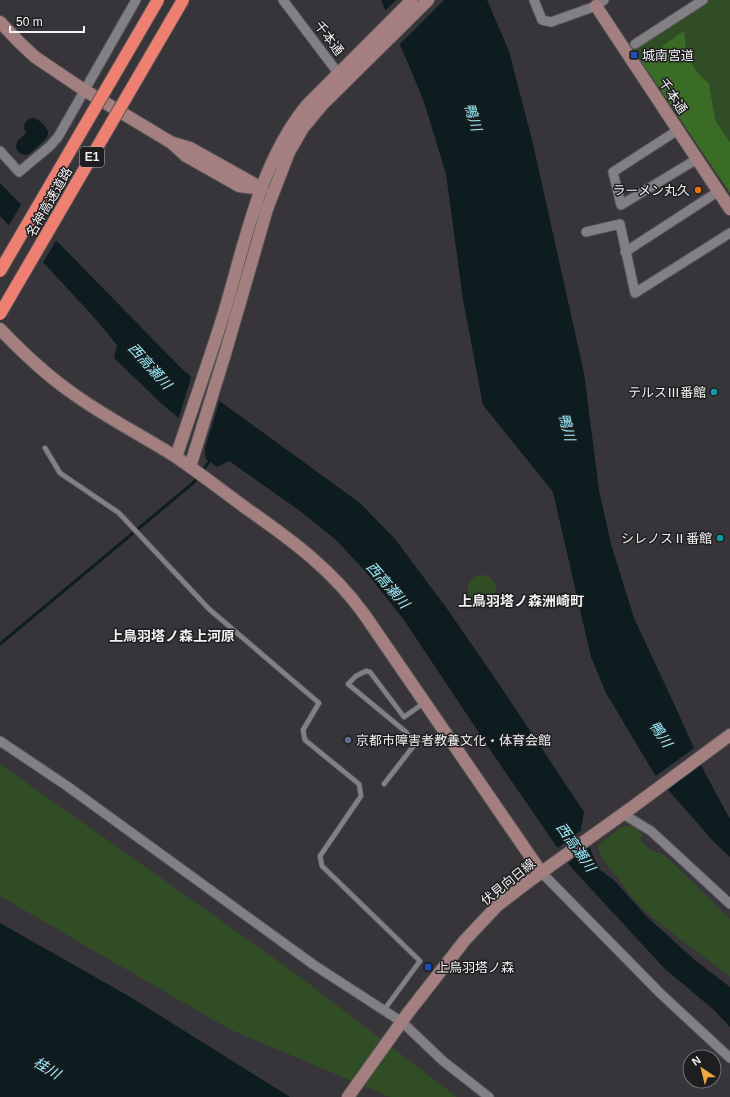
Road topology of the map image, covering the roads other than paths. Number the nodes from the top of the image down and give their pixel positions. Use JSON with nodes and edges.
{"nodes":[{"id":1,"x":136,"y":0,"type":"edge"},
{"id":2,"x":158,"y":0,"type":"edge"},
{"id":3,"x":184,"y":0,"type":"edge"},
{"id":4,"x":283,"y":0,"type":"edge"},
{"id":5,"x":412,"y":0,"type":"edge"},
{"id":6,"x":428,"y":0,"type":"edge"},
{"id":7,"x":534,"y":0,"type":"edge"},
{"id":8,"x":702,"y":0,"type":"edge"},
{"id":9,"x":602,"y":1,"type":"edge"},
{"id":10,"x":0,"y":22,"type":"edge"},
{"id":11,"x":635,"y":44,"type":"dead end"},
{"id":12,"x":354,"y":65,"type":"junction"},
{"id":13,"x":338,"y":73,"type":"junction"},
{"id":14,"x":84,"y":90,"type":"junction"},
{"id":15,"x":678,"y":130,"type":"junction"},
{"id":16,"x":0,"y":151,"type":"edge"},
{"id":17,"x":697,"y":159,"type":"junction"},
{"id":18,"x":267,"y":191,"type":"junction"},
{"id":19,"x":719,"y":191,"type":"junction"},
{"id":20,"x":730,"y":209,"type":"edge"},
{"id":21,"x":586,"y":232,"type":"dead end"},
{"id":22,"x":730,"y":233,"type":"edge"},
{"id":23,"x":625,"y":252,"type":"junction"},
{"id":24,"x":0,"y":271,"type":"edge"},
{"id":25,"x":0,"y":314,"type":"edge"},
{"id":26,"x":0,"y":328,"type":"edge"},
{"id":27,"x":212,"y":350,"type":"junction"},
{"id":28,"x":225,"y":354,"type":"junction"},
{"id":29,"x":45,"y":448,"type":"dead end"},
{"id":30,"x":176,"y":457,"type":"junction"},
{"id":31,"x":190,"y":467,"type":"junction"},
{"id":32,"x":424,"y":703,"type":"junction"},
{"id":33,"x":730,"y":735,"type":"edge"},
{"id":34,"x":0,"y":741,"type":"edge"},
{"id":35,"x":384,"y":784,"type":"dead end"},
{"id":36,"x":620,"y":816,"type":"junction"},
{"id":37,"x":545,"y":870,"type":"junction"},
{"id":38,"x":730,"y":904,"type":"edge"},
{"id":39,"x":384,"y":1010,"type":"junction"},
{"id":40,"x":400,"y":1024,"type":"junction"},
{"id":41,"x":730,"y":1058,"type":"edge"},
{"id":42,"x":348,"y":1097,"type":"edge"},
{"id":43,"x":489,"y":1097,"type":"edge"}],
"edges":[{"from":1,"to":14,"type":"street"},
{"from":2,"to":24,"type":"highway","name":"名神高速道路","number":"E1","bridge":true},
{"from":3,"to":25,"type":"highway","name":"名神高速道路","number":"E1","bridge":true},
{"from":4,"to":13,"type":"street","name":"千本通"},
{"from":5,"to":12,"type":"street"},
{"from":6,"to":12,"type":"street"},
{"from":7,"to":9,"type":"street","name":"千本通"},
{"from":8,"to":11,"type":"street"},
{"from":9,"to":15,"type":"street","name":"千本通"},
{"from":10,"to":14,"type":"street"},
{"from":12,"to":13,"type":"street"},
{"from":12,"to":18,"type":"street"},
{"from":13,"to":18,"type":"street"},
{"from":14,"to":16,"type":"street"},
{"from":14,"to":18,"type":"street"},
{"from":15,"to":17,"type":"street","name":"千本通"},
{"from":15,"to":17,"type":"street"},
{"from":17,"to":19,"type":"street","name":"千本通"},
{"from":18,"to":27,"type":"street"},
{"from":18,"to":28,"type":"street"},
{"from":19,"to":20,"type":"street","name":"千本通"},
{"from":19,"to":23,"type":"street"},
{"from":21,"to":23,"type":"street"},
{"from":22,"to":23,"type":"street"},
{"from":26,"to":30,"type":"street"},
{"from":27,"to":28,"type":"street"},
{"from":27,"to":30,"type":"street"},
{"from":28,"to":31,"type":"street"},
{"from":29,"to":39,"type":"lane"},
{"from":30,"to":31,"type":"street"},
{"from":31,"to":32,"type":"street"},
{"from":32,"to":35,"type":"lane"},
{"from":32,"to":37,"type":"street"},
{"from":33,"to":36,"type":"street","name":"伏見向日線"},
{"from":34,"to":39,"type":"street"},
{"from":36,"to":37,"type":"street","name":"伏見向日線"},
{"from":36,"to":38,"type":"street"},
{"from":37,"to":40,"type":"street","name":"伏見向日線"},
{"from":37,"to":41,"type":"street"},
{"from":39,"to":40,"type":"street"},
{"from":40,"to":42,"type":"street","name":"伏見向日線"},
{"from":40,"to":43,"type":"street"}]}
